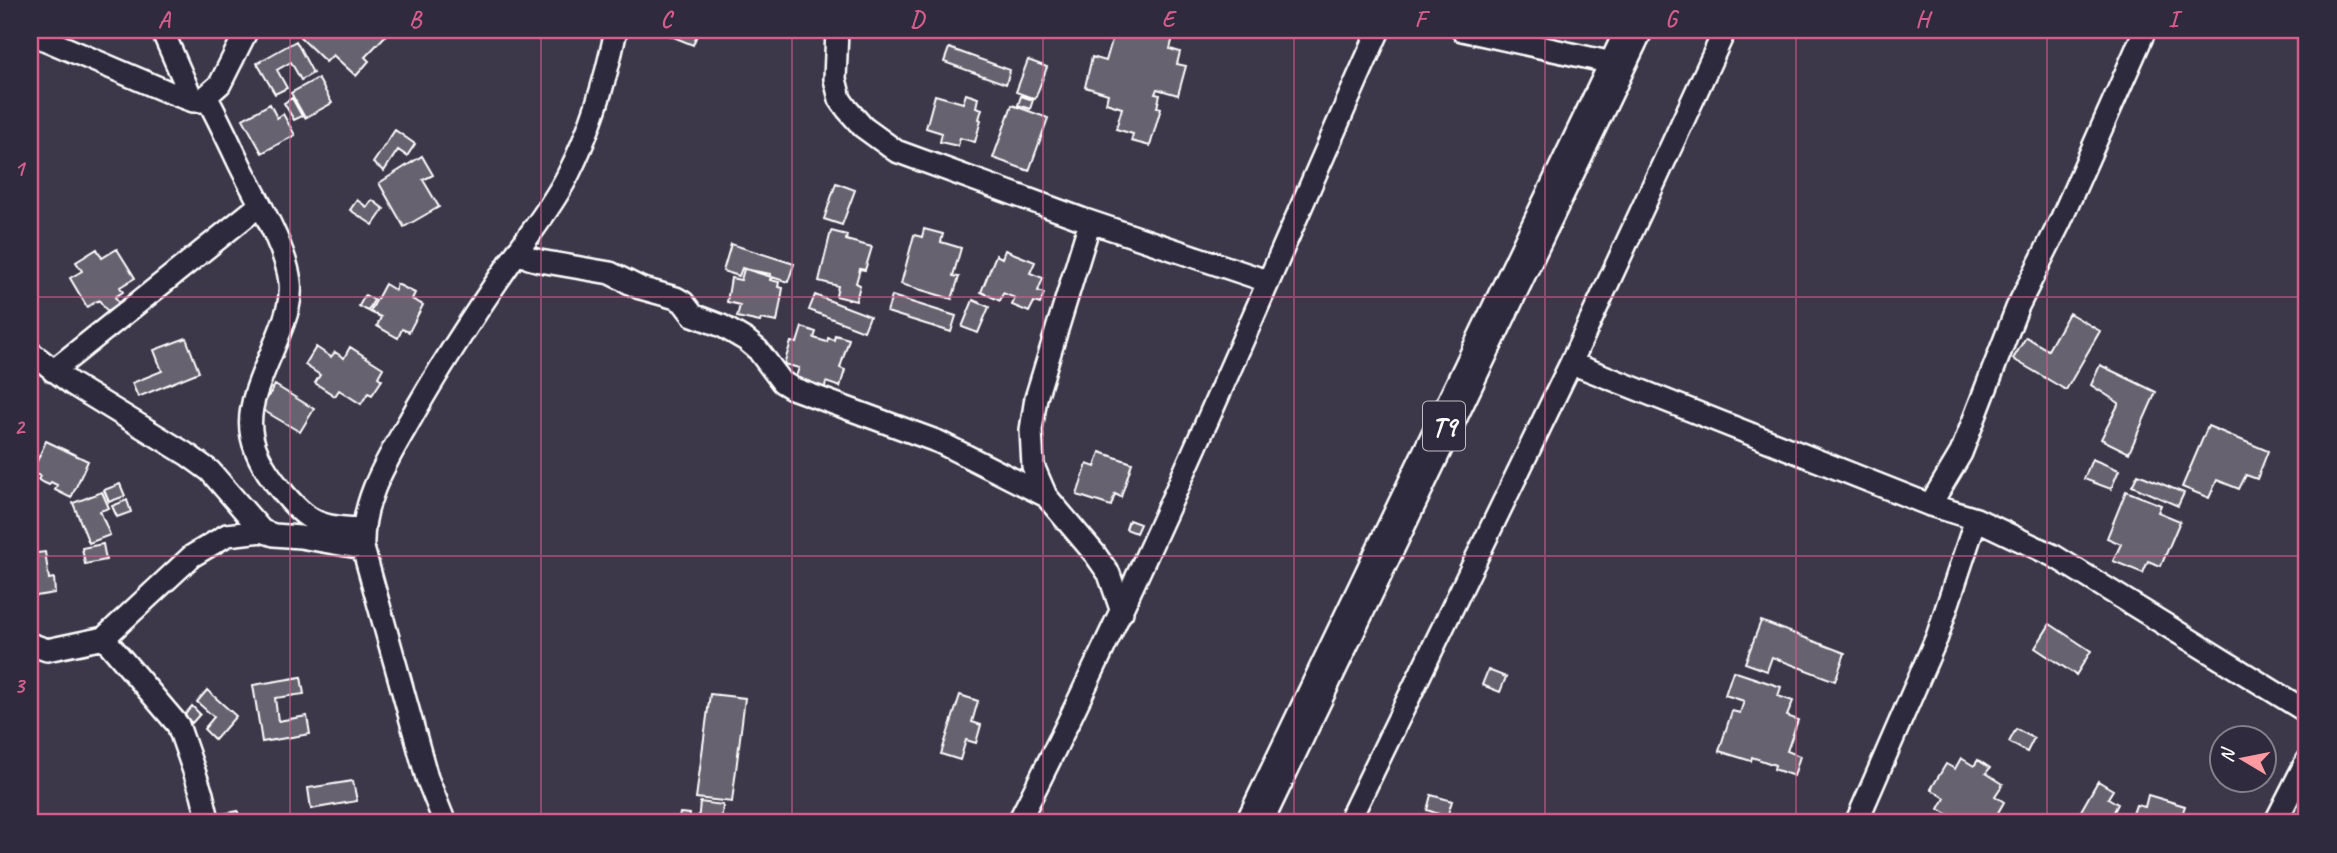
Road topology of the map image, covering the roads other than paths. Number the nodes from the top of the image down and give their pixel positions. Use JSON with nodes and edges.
{"nodes":[{"id":1,"x":162,"y":30,"type":"edge"},
{"id":2,"x":247,"y":30,"type":"edge"},
{"id":3,"x":616,"y":30,"type":"edge"},
{"id":4,"x":837,"y":30,"type":"edge"},
{"id":5,"x":1378,"y":30,"type":"edge"},
{"id":6,"x":1462,"y":30,"type":"edge"},
{"id":7,"x":1634,"y":30,"type":"edge"},
{"id":8,"x":1725,"y":30,"type":"edge"},
{"id":9,"x":2145,"y":30,"type":"edge"},
{"id":10,"x":30,"y":33,"type":"edge"},
{"id":11,"x":1617,"y":64,"type":"junction"},
{"id":12,"x":200,"y":99,"type":"junction"},
{"id":13,"x":260,"y":205,"type":"junction"},
{"id":14,"x":1090,"y":222,"type":"junction"},
{"id":15,"x":518,"y":250,"type":"junction"},
{"id":16,"x":1267,"y":281,"type":"junction"},
{"id":17,"x":1572,"y":363,"type":"junction"},
{"id":18,"x":39,"y":364,"type":"edge"},
{"id":19,"x":1046,"y":496,"type":"junction"},
{"id":20,"x":1930,"y":505,"type":"junction"},
{"id":21,"x":1976,"y":519,"type":"junction"},
{"id":22,"x":262,"y":531,"type":"junction"},
{"id":23,"x":363,"y":539,"type":"junction"},
{"id":24,"x":1122,"y":612,"type":"junction"},
{"id":25,"x":104,"y":638,"type":"junction"},
{"id":26,"x":30,"y":644,"type":"edge"},
{"id":27,"x":2307,"y":712,"type":"edge"},
{"id":28,"x":2307,"y":760,"type":"edge"},
{"id":29,"x":209,"y":823,"type":"edge"},
{"id":30,"x":444,"y":823,"type":"edge"},
{"id":31,"x":1018,"y":823,"type":"edge"},
{"id":32,"x":1254,"y":823,"type":"edge"},
{"id":33,"x":1348,"y":823,"type":"edge"},
{"id":34,"x":1856,"y":823,"type":"edge"},
{"id":35,"x":2275,"y":823,"type":"edge"}],
"edges":[{"from":1,"to":12,"type":"street"},
{"from":2,"to":12,"type":"street"},
{"from":3,"to":15,"type":"street"},
{"from":4,"to":14,"type":"street"},
{"from":5,"to":16,"type":"street"},
{"from":6,"to":11,"type":"street"},
{"from":7,"to":11,"type":"highway","number":"T9"},
{"from":8,"to":17,"type":"street"},
{"from":9,"to":20,"type":"street"},
{"from":10,"to":12,"type":"street"},
{"from":11,"to":32,"type":"highway","number":"T9"},
{"from":12,"to":13,"type":"street"},
{"from":13,"to":18,"type":"street"},
{"from":13,"to":23,"type":"street"},
{"from":14,"to":16,"type":"street"},
{"from":14,"to":19,"type":"street"},
{"from":15,"to":19,"type":"street"},
{"from":15,"to":23,"type":"street"},
{"from":16,"to":24,"type":"street"},
{"from":17,"to":20,"type":"street"},
{"from":17,"to":33,"type":"street"},
{"from":18,"to":22,"type":"street"},
{"from":19,"to":24,"type":"street"},
{"from":20,"to":21,"type":"street"},
{"from":21,"to":27,"type":"street"},
{"from":21,"to":34,"type":"street"},
{"from":22,"to":23,"type":"street"},
{"from":22,"to":25,"type":"street"},
{"from":23,"to":30,"type":"street"},
{"from":24,"to":31,"type":"street"},
{"from":25,"to":26,"type":"street"},
{"from":25,"to":29,"type":"street"},
{"from":28,"to":35,"type":"street"}]}
